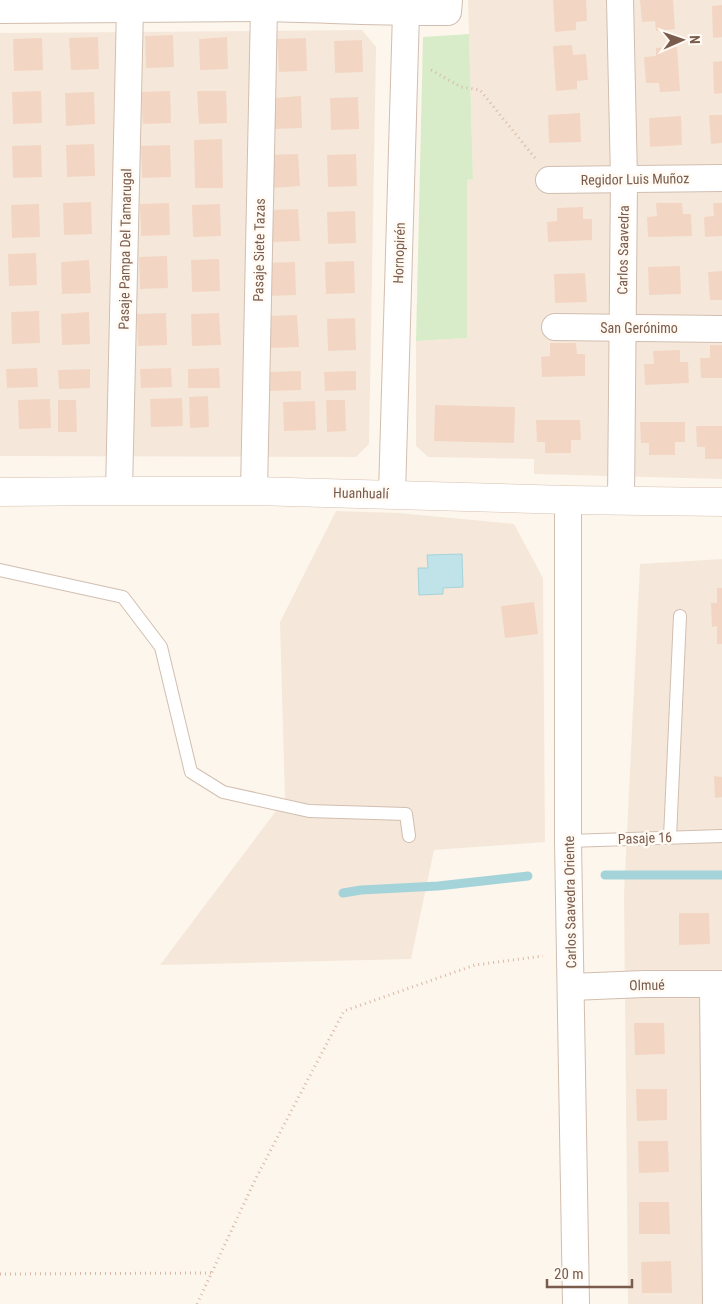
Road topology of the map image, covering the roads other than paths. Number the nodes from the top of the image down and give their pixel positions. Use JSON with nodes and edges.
{"nodes":[{"id":1,"x":620,"y":0,"type":"edge"},
{"id":2,"x":182,"y":4,"type":"edge"},
{"id":3,"x":49,"y":5,"type":"edge"},
{"id":4,"x":316,"y":5,"type":"edge"},
{"id":5,"x":449,"y":6,"type":"edge"},
{"id":6,"x":130,"y":8,"type":"junction"},
{"id":7,"x":264,"y":8,"type":"junction"},
{"id":8,"x":0,"y":10,"type":"edge"},
{"id":9,"x":406,"y":13,"type":"junction"},
{"id":10,"x":0,"y":29,"type":"edge"},
{"id":11,"x":722,"y":178,"type":"edge"},
{"id":12,"x":624,"y":179,"type":"junction"},
{"id":13,"x":549,"y":180,"type":"road end"},
{"id":14,"x":555,"y":327,"type":"dead end"},
{"id":15,"x":622,"y":328,"type":"junction"},
{"id":16,"x":722,"y":328,"type":"edge"},
{"id":17,"x":119,"y":490,"type":"junction"},
{"id":18,"x":254,"y":491,"type":"junction"},
{"id":19,"x":0,"y":492,"type":"edge"},
{"id":20,"x":392,"y":494,"type":"junction"},
{"id":21,"x":568,"y":500,"type":"junction"},
{"id":22,"x":621,"y":500,"type":"junction"},
{"id":23,"x":722,"y":502,"type":"edge"},
{"id":24,"x":0,"y":570,"type":"edge"},
{"id":25,"x":680,"y":616,"type":"dead end"},
{"id":26,"x":409,"y":836,"type":"dead end"},
{"id":27,"x":670,"y":836,"type":"junction"},
{"id":28,"x":722,"y":836,"type":"edge"},
{"id":29,"x":568,"y":841,"type":"junction"},
{"id":30,"x":718,"y":984,"type":"edge"},
{"id":31,"x":571,"y":987,"type":"junction"},
{"id":32,"x":719,"y":1269,"type":"edge"},
{"id":33,"x":576,"y":1304,"type":"edge"},
{"id":34,"x":716,"y":1304,"type":"edge"}],
"edges":[{"from":1,"to":12,"type":"street","name":"Carlos Saavedra"},
{"from":2,"to":6,"type":"street"},
{"from":2,"to":7,"type":"street"},
{"from":3,"to":6,"type":"street"},
{"from":3,"to":8,"type":"street"},
{"from":4,"to":7,"type":"street"},
{"from":4,"to":9,"type":"street"},
{"from":5,"to":9,"type":"street"},
{"from":6,"to":17,"type":"street","name":"Pasaje Pampa Del Tamarugal"},
{"from":7,"to":18,"type":"street","name":"Pasaje Siete Tazas"},
{"from":8,"to":10,"type":"street"},
{"from":9,"to":20,"type":"street","name":"Hornopirén"},
{"from":11,"to":12,"type":"street","name":"Regidor Luis Muñoz"},
{"from":12,"to":13,"type":"street","name":"Regidor Luis Muñoz"},
{"from":12,"to":15,"type":"street","name":"Carlos Saavedra"},
{"from":14,"to":15,"type":"street","name":"San Gerónimo"},
{"from":15,"to":16,"type":"street","name":"San Gerónimo"},
{"from":15,"to":22,"type":"street","name":"Carlos Saavedra"},
{"from":17,"to":18,"type":"street","name":"Huanhualí"},
{"from":17,"to":19,"type":"street","name":"Huanhualí"},
{"from":18,"to":20,"type":"street","name":"Huanhualí"},
{"from":20,"to":21,"type":"street","name":"Huanhualí"},
{"from":21,"to":22,"type":"street","name":"Huanhualí"},
{"from":21,"to":29,"type":"street","name":"Carlos Saavedra Oriente"},
{"from":22,"to":23,"type":"street","name":"Huanhualí"},
{"from":24,"to":26,"type":"lane"},
{"from":25,"to":27,"type":"lane"},
{"from":27,"to":28,"type":"lane","name":"Pasaje 16"},
{"from":27,"to":29,"type":"lane","name":"Pasaje 16"},
{"from":29,"to":31,"type":"street","name":"Carlos Saavedra Oriente"},
{"from":30,"to":31,"type":"street","name":"Olmué"},
{"from":30,"to":32,"type":"street"},
{"from":31,"to":33,"type":"street","name":"Carlos Saavedra Oriente"},
{"from":32,"to":34,"type":"street"}]}
